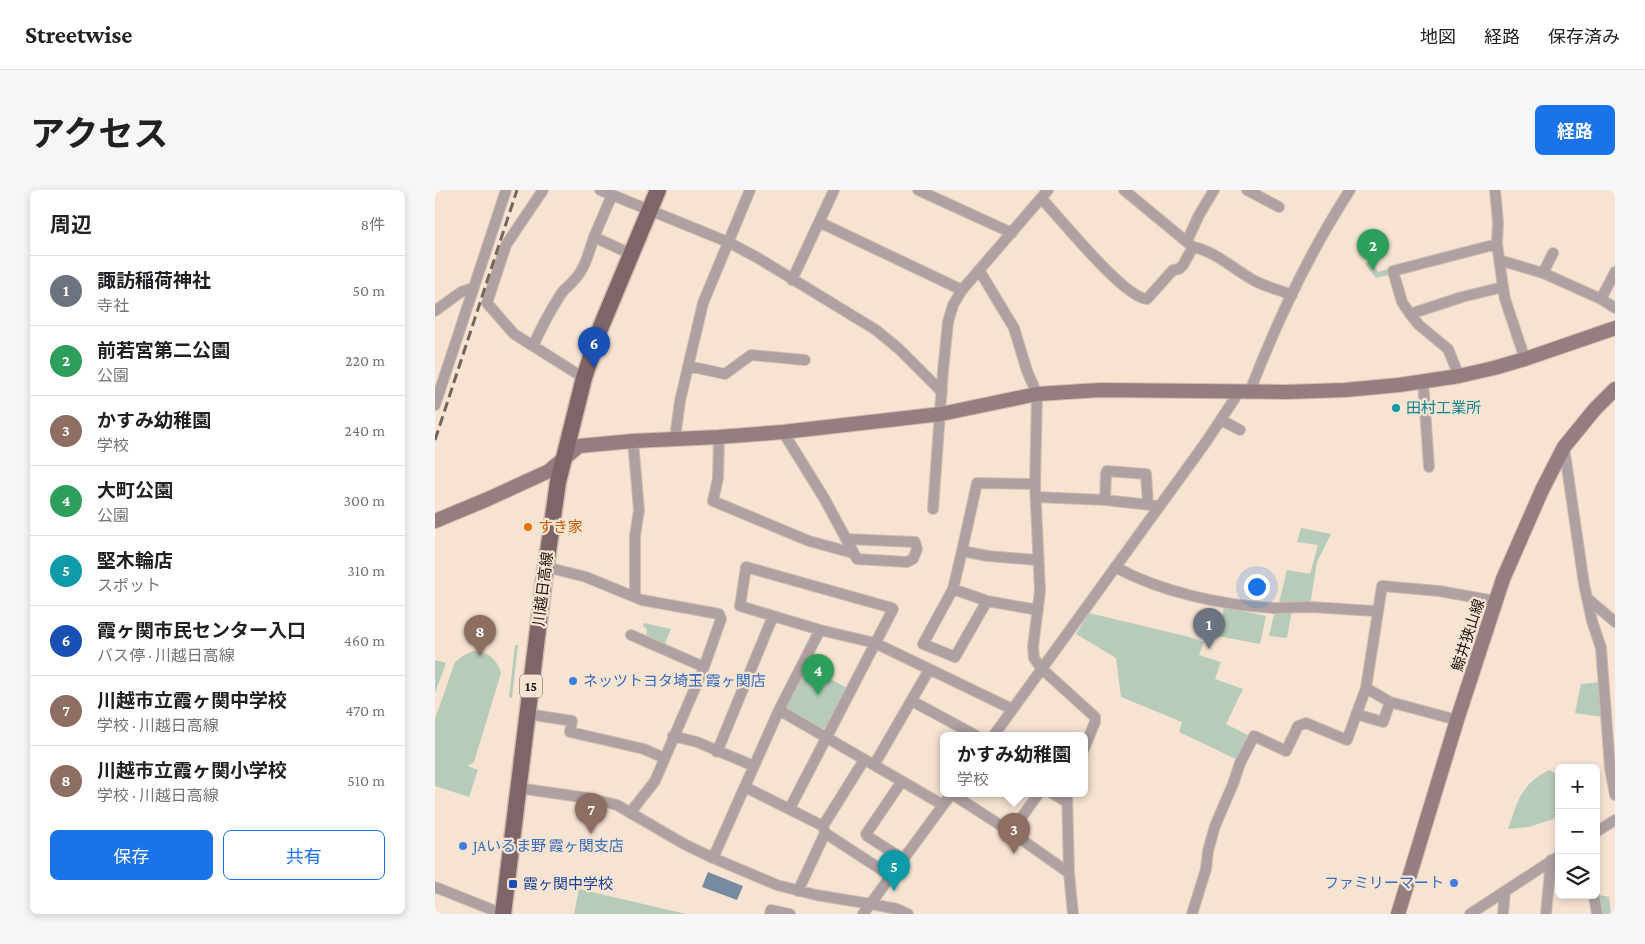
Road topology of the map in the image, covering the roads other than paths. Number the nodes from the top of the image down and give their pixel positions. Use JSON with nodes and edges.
{"nodes":[{"id":1,"x":506,"y":190,"type":"edge"},
{"id":2,"x":543,"y":190,"type":"edge"},
{"id":3,"x":600,"y":190,"type":"edge"},
{"id":4,"x":658,"y":190,"type":"edge"},
{"id":5,"x":750,"y":190,"type":"edge"},
{"id":6,"x":834,"y":190,"type":"edge"},
{"id":7,"x":918,"y":190,"type":"edge"},
{"id":8,"x":1125,"y":190,"type":"edge"},
{"id":9,"x":1214,"y":190,"type":"edge"},
{"id":10,"x":1247,"y":190,"type":"edge"},
{"id":11,"x":1350,"y":190,"type":"edge"},
{"id":12,"x":1495,"y":190,"type":"edge"},
{"id":13,"x":1045,"y":194,"type":"edge"},
{"id":14,"x":612,"y":195,"type":"junction"},
{"id":15,"x":1279,"y":207,"type":"dead end"},
{"id":16,"x":649,"y":210,"type":"junction"},
{"id":17,"x":819,"y":222,"type":"junction"},
{"id":18,"x":1012,"y":233,"type":"junction"},
{"id":19,"x":594,"y":237,"type":"junction"},
{"id":20,"x":727,"y":242,"type":"junction"},
{"id":21,"x":1190,"y":244,"type":"junction"},
{"id":22,"x":1497,"y":244,"type":"junction"},
{"id":23,"x":1553,"y":253,"type":"dead end"},
{"id":24,"x":631,"y":254,"type":"junction"},
{"id":25,"x":1499,"y":260,"type":"junction"},
{"id":26,"x":979,"y":270,"type":"junction"},
{"id":27,"x":1615,"y":272,"type":"edge"},
{"id":28,"x":1543,"y":273,"type":"junction"},
{"id":29,"x":792,"y":280,"type":"junction"},
{"id":30,"x":1503,"y":287,"type":"junction"},
{"id":31,"x":473,"y":288,"type":"junction"},
{"id":32,"x":962,"y":290,"type":"junction"},
{"id":33,"x":1292,"y":295,"type":"junction"},
{"id":34,"x":1601,"y":299,"type":"junction"},
{"id":35,"x":1615,"y":308,"type":"edge"},
{"id":36,"x":435,"y":311,"type":"edge"},
{"id":37,"x":1410,"y":314,"type":"junction"},
{"id":38,"x":1615,"y":328,"type":"edge"},
{"id":39,"x":533,"y":346,"type":"junction"},
{"id":40,"x":1525,"y":359,"type":"junction"},
{"id":41,"x":805,"y":360,"type":"dead end"},
{"id":42,"x":689,"y":366,"type":"junction"},
{"id":43,"x":1459,"y":376,"type":"junction"},
{"id":44,"x":584,"y":378,"type":"junction"},
{"id":45,"x":1423,"y":381,"type":"junction"},
{"id":46,"x":1615,"y":389,"type":"edge"},
{"id":47,"x":942,"y":392,"type":"junction"},
{"id":48,"x":1245,"y":392,"type":"junction"},
{"id":49,"x":1037,"y":394,"type":"junction"},
{"id":50,"x":435,"y":403,"type":"edge"},
{"id":51,"x":941,"y":414,"type":"junction"},
{"id":52,"x":1221,"y":420,"type":"junction"},
{"id":53,"x":1240,"y":430,"type":"dead end"},
{"id":54,"x":783,"y":432,"type":"junction"},
{"id":55,"x":719,"y":437,"type":"junction"},
{"id":56,"x":675,"y":438,"type":"junction"},
{"id":57,"x":633,"y":441,"type":"junction"},
{"id":58,"x":1564,"y":447,"type":"junction"},
{"id":59,"x":564,"y":459,"type":"junction"},
{"id":60,"x":1429,"y":467,"type":"dead end"},
{"id":61,"x":1035,"y":484,"type":"junction"},
{"id":62,"x":1036,"y":497,"type":"junction"},
{"id":63,"x":1105,"y":500,"type":"junction"},
{"id":64,"x":1153,"y":506,"type":"junction"},
{"id":65,"x":933,"y":509,"type":"dead end"},
{"id":66,"x":435,"y":521,"type":"edge"},
{"id":67,"x":847,"y":539,"type":"junction"},
{"id":68,"x":962,"y":551,"type":"junction"},
{"id":69,"x":853,"y":553,"type":"junction"},
{"id":70,"x":1038,"y":560,"type":"junction"},
{"id":71,"x":1115,"y":566,"type":"junction"},
{"id":72,"x":546,"y":567,"type":"junction"},
{"id":73,"x":953,"y":590,"type":"junction"},
{"id":74,"x":635,"y":598,"type":"junction"},
{"id":75,"x":1587,"y":598,"type":"junction"},
{"id":76,"x":987,"y":601,"type":"junction"},
{"id":77,"x":1495,"y":601,"type":"junction"},
{"id":78,"x":1038,"y":610,"type":"junction"},
{"id":79,"x":1377,"y":611,"type":"junction"},
{"id":80,"x":773,"y":616,"type":"junction"},
{"id":81,"x":1615,"y":622,"type":"edge"},
{"id":82,"x":820,"y":630,"type":"junction"},
{"id":83,"x":631,"y":635,"type":"dead end"},
{"id":84,"x":875,"y":643,"type":"junction"},
{"id":85,"x":703,"y":666,"type":"junction"},
{"id":86,"x":1041,"y":668,"type":"junction"},
{"id":87,"x":929,"y":670,"type":"junction"},
{"id":88,"x":1365,"y":688,"type":"junction"},
{"id":89,"x":911,"y":701,"type":"junction"},
{"id":90,"x":1390,"y":702,"type":"junction"},
{"id":91,"x":1012,"y":709,"type":"junction"},
{"id":92,"x":779,"y":710,"type":"junction"},
{"id":93,"x":528,"y":714,"type":"junction"},
{"id":94,"x":1356,"y":714,"type":"junction"},
{"id":95,"x":1457,"y":720,"type":"junction"},
{"id":96,"x":969,"y":732,"type":"edge"},
{"id":97,"x":996,"y":732,"type":"edge"},
{"id":98,"x":673,"y":736,"type":"junction"},
{"id":99,"x":826,"y":738,"type":"junction"},
{"id":100,"x":1088,"y":739,"type":"edge"},
{"id":101,"x":717,"y":752,"type":"junction"},
{"id":102,"x":664,"y":758,"type":"junction"},
{"id":103,"x":864,"y":760,"type":"junction"},
{"id":104,"x":873,"y":765,"type":"junction"},
{"id":105,"x":754,"y":766,"type":"junction"},
{"id":106,"x":902,"y":781,"type":"junction"},
{"id":107,"x":745,"y":787,"type":"junction"},
{"id":108,"x":518,"y":788,"type":"junction"},
{"id":109,"x":1615,"y":796,"type":"edge"},
{"id":110,"x":949,"y":797,"type":"edge"},
{"id":111,"x":958,"y":797,"type":"edge"},
{"id":112,"x":1036,"y":797,"type":"edge"},
{"id":113,"x":1067,"y":798,"type":"edge"},
{"id":114,"x":943,"y":805,"type":"junction"},
{"id":115,"x":790,"y":808,"type":"junction"},
{"id":116,"x":630,"y":813,"type":"junction"},
{"id":117,"x":1615,"y":820,"type":"edge"},
{"id":118,"x":824,"y":829,"type":"junction"},
{"id":119,"x":1600,"y":829,"type":"edge"},
{"id":120,"x":1011,"y":832,"type":"junction"},
{"id":121,"x":713,"y":858,"type":"junction"},
{"id":122,"x":1555,"y":858,"type":"edge"},
{"id":123,"x":903,"y":860,"type":"junction"},
{"id":124,"x":1069,"y":873,"type":"junction"},
{"id":125,"x":891,"y":876,"type":"junction"},
{"id":126,"x":435,"y":887,"type":"edge"},
{"id":127,"x":798,"y":891,"type":"junction"},
{"id":128,"x":1505,"y":891,"type":"junction"},
{"id":129,"x":1595,"y":899,"type":"edge"},
{"id":130,"x":871,"y":904,"type":"junction"},
{"id":131,"x":503,"y":914,"type":"edge"},
{"id":132,"x":770,"y":914,"type":"edge"},
{"id":133,"x":790,"y":914,"type":"edge"},
{"id":134,"x":863,"y":914,"type":"edge"},
{"id":135,"x":908,"y":914,"type":"edge"},
{"id":136,"x":1073,"y":914,"type":"edge"},
{"id":137,"x":1192,"y":914,"type":"edge"},
{"id":138,"x":1398,"y":914,"type":"edge"},
{"id":139,"x":1470,"y":914,"type":"edge"},
{"id":140,"x":1503,"y":914,"type":"edge"},
{"id":141,"x":1546,"y":914,"type":"edge"},
{"id":142,"x":1597,"y":914,"type":"edge"}],
"edges":[{"from":1,"to":31,"type":"street"},
{"from":2,"to":39,"type":"street"},
{"from":3,"to":14,"type":"street"},
{"from":4,"to":16,"type":"main road","name":"川越日高線","number":"15"},
{"from":5,"to":20,"type":"street"},
{"from":6,"to":17,"type":"street"},
{"from":7,"to":18,"type":"street"},
{"from":8,"to":21,"type":"street"},
{"from":9,"to":21,"type":"street"},
{"from":10,"to":15,"type":"street"},
{"from":11,"to":33,"type":"street"},
{"from":12,"to":22,"type":"street"},
{"from":13,"to":18,"type":"street"},
{"from":13,"to":21,"type":"street"},
{"from":14,"to":16,"type":"street"},
{"from":14,"to":19,"type":"street"},
{"from":16,"to":20,"type":"street"},
{"from":16,"to":24,"type":"main road","name":"川越日高線","number":"15"},
{"from":17,"to":29,"type":"street"},
{"from":17,"to":32,"type":"street"},
{"from":18,"to":26,"type":"street"},
{"from":19,"to":24,"type":"street"},
{"from":19,"to":39,"type":"street"},
{"from":20,"to":29,"type":"street"},
{"from":20,"to":42,"type":"street"},
{"from":21,"to":33,"type":"street"},
{"from":22,"to":25,"type":"street"},
{"from":22,"to":37,"type":"street"},
{"from":23,"to":28,"type":"street"},
{"from":24,"to":44,"type":"main road","name":"川越日高線","number":"15"},
{"from":25,"to":28,"type":"street"},
{"from":25,"to":30,"type":"street"},
{"from":26,"to":32,"type":"street"},
{"from":26,"to":49,"type":"street"},
{"from":27,"to":34,"type":"street"},
{"from":28,"to":34,"type":"street"},
{"from":29,"to":47,"type":"street"},
{"from":30,"to":37,"type":"street"},
{"from":30,"to":40,"type":"street"},
{"from":31,"to":36,"type":"street"},
{"from":31,"to":50,"type":"street"},
{"from":32,"to":47,"type":"street"},
{"from":33,"to":48,"type":"street"},
{"from":34,"to":35,"type":"street"},
{"from":37,"to":43,"type":"street"},
{"from":38,"to":40,"type":"street"},
{"from":39,"to":44,"type":"street"},
{"from":40,"to":43,"type":"street"},
{"from":41,"to":42,"type":"street"},
{"from":42,"to":56,"type":"street"},
{"from":43,"to":45,"type":"street"},
{"from":44,"to":59,"type":"main road","name":"川越日高線","number":"15"},
{"from":45,"to":48,"type":"street"},
{"from":45,"to":60,"type":"street"},
{"from":46,"to":58,"type":"street","name":"鯨井狭山線"},
{"from":47,"to":51,"type":"street"},
{"from":48,"to":49,"type":"street"},
{"from":48,"to":52,"type":"street"},
{"from":49,"to":51,"type":"street"},
{"from":49,"to":61,"type":"street"},
{"from":51,"to":54,"type":"street"},
{"from":51,"to":65,"type":"street"},
{"from":52,"to":53,"type":"street"},
{"from":52,"to":64,"type":"street"},
{"from":54,"to":55,"type":"street"},
{"from":54,"to":67,"type":"street"},
{"from":55,"to":56,"type":"street"},
{"from":55,"to":69,"type":"street"},
{"from":56,"to":57,"type":"street"},
{"from":57,"to":59,"type":"street"},
{"from":57,"to":74,"type":"street"},
{"from":58,"to":75,"type":"street"},
{"from":58,"to":77,"type":"street","name":"鯨井狭山線"},
{"from":59,"to":66,"type":"street"},
{"from":59,"to":72,"type":"main road","name":"川越日高線","number":"15"},
{"from":61,"to":62,"type":"street"},
{"from":61,"to":68,"type":"street"},
{"from":62,"to":63,"type":"street"},
{"from":62,"to":70,"type":"street"},
{"from":63,"to":64,"type":"street"},
{"from":63,"to":64,"type":"street"},
{"from":64,"to":71,"type":"street"},
{"from":67,"to":69,"type":"street"},
{"from":67,"to":69,"type":"street"},
{"from":68,"to":70,"type":"street"},
{"from":68,"to":73,"type":"street"},
{"from":70,"to":78,"type":"street"},
{"from":71,"to":79,"type":"street"},
{"from":71,"to":86,"type":"street"},
{"from":72,"to":74,"type":"street"},
{"from":72,"to":93,"type":"main road","name":"川越日高線","number":"15"},
{"from":73,"to":76,"type":"street"},
{"from":73,"to":76,"type":"street"},
{"from":74,"to":85,"type":"street"},
{"from":75,"to":81,"type":"street"},
{"from":75,"to":109,"type":"street"},
{"from":76,"to":78,"type":"street"},
{"from":77,"to":79,"type":"street"},
{"from":77,"to":95,"type":"street","name":"鯨井狭山線"},
{"from":78,"to":86,"type":"street"},
{"from":79,"to":88,"type":"street"},
{"from":80,"to":82,"type":"street"},
{"from":80,"to":84,"type":"street"},
{"from":80,"to":101,"type":"street"},
{"from":82,"to":84,"type":"street"},
{"from":82,"to":92,"type":"street"},
{"from":83,"to":85,"type":"street"},
{"from":84,"to":87,"type":"street"},
{"from":84,"to":99,"type":"street"},
{"from":85,"to":98,"type":"street"},
{"from":86,"to":91,"type":"street"},
{"from":86,"to":100,"type":"street"},
{"from":87,"to":89,"type":"street"},
{"from":87,"to":91,"type":"street"},
{"from":88,"to":90,"type":"street"},
{"from":88,"to":94,"type":"street"},
{"from":89,"to":96,"type":"street"},
{"from":89,"to":104,"type":"street"},
{"from":90,"to":94,"type":"street"},
{"from":90,"to":95,"type":"street"},
{"from":91,"to":97,"type":"street"},
{"from":92,"to":99,"type":"street"},
{"from":92,"to":105,"type":"street"},
{"from":93,"to":102,"type":"street"},
{"from":93,"to":108,"type":"main road","name":"川越日高線","number":"15"},
{"from":94,"to":137,"type":"street"},
{"from":95,"to":138,"type":"street","name":"鯨井狭山線"},
{"from":98,"to":101,"type":"street"},
{"from":98,"to":102,"type":"street"},
{"from":99,"to":103,"type":"street"},
{"from":99,"to":115,"type":"street"},
{"from":101,"to":105,"type":"street"},
{"from":102,"to":116,"type":"street"},
{"from":103,"to":104,"type":"street"},
{"from":103,"to":118,"type":"street"},
{"from":104,"to":106,"type":"street"},
{"from":105,"to":107,"type":"street"},
{"from":106,"to":114,"type":"street"},
{"from":106,"to":123,"type":"street"},
{"from":107,"to":115,"type":"street"},
{"from":107,"to":121,"type":"street"},
{"from":108,"to":116,"type":"street"},
{"from":108,"to":131,"type":"main road","name":"川越日高線","number":"15"},
{"from":110,"to":114,"type":"street"},
{"from":111,"to":120,"type":"street"},
{"from":112,"to":120,"type":"street"},
{"from":113,"to":124,"type":"street"},
{"from":114,"to":123,"type":"street"},
{"from":115,"to":118,"type":"street"},
{"from":116,"to":121,"type":"street"},
{"from":117,"to":119,"type":"street"},
{"from":118,"to":125,"type":"street"},
{"from":118,"to":127,"type":"street"},
{"from":120,"to":124,"type":"street"},
{"from":121,"to":127,"type":"street"},
{"from":122,"to":128,"type":"street"},
{"from":122,"to":141,"type":"street"},
{"from":123,"to":125,"type":"street"},
{"from":124,"to":136,"type":"street"},
{"from":125,"to":130,"type":"street"},
{"from":126,"to":131,"type":"street"},
{"from":127,"to":130,"type":"street"},
{"from":128,"to":139,"type":"street"},
{"from":128,"to":140,"type":"street"},
{"from":129,"to":142,"type":"street"},
{"from":130,"to":134,"type":"street"},
{"from":130,"to":135,"type":"street"},
{"from":132,"to":133,"type":"street"}]}
